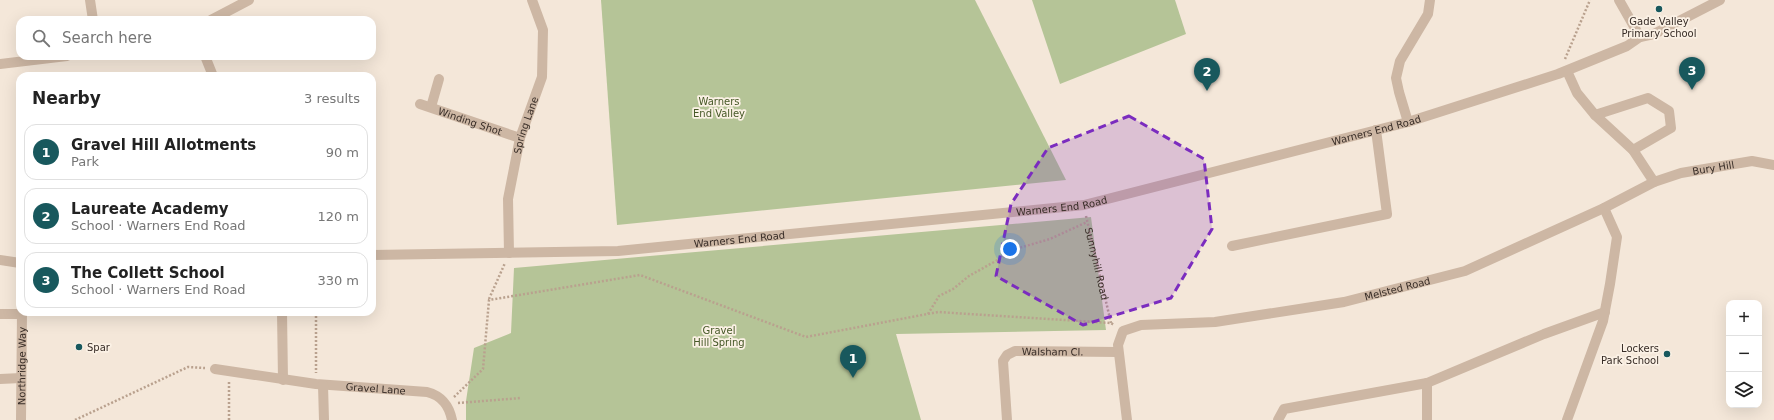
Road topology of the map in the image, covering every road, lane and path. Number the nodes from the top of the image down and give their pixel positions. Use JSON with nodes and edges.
{"nodes":[{"id":1,"x":90,"y":0,"type":"edge"},
{"id":2,"x":249,"y":0,"type":"edge"},
{"id":3,"x":532,"y":0,"type":"edge"},
{"id":4,"x":1430,"y":0,"type":"edge"},
{"id":5,"x":1590,"y":0,"type":"edge"},
{"id":6,"x":1619,"y":0,"type":"edge"},
{"id":7,"x":1720,"y":0,"type":"edge"},
{"id":8,"x":92,"y":16,"type":"edge"},
{"id":9,"x":219,"y":16,"type":"edge"},
{"id":10,"x":1640,"y":37,"type":"junction"},
{"id":11,"x":34,"y":60,"type":"edge"},
{"id":12,"x":207,"y":60,"type":"edge"},
{"id":13,"x":0,"y":64,"type":"edge"},
{"id":14,"x":211,"y":72,"type":"edge"},
{"id":15,"x":1563,"y":73,"type":"junction"},
{"id":16,"x":439,"y":79,"type":"dead end"},
{"id":17,"x":420,"y":104,"type":"dead end"},
{"id":18,"x":431,"y":107,"type":"junction"},
{"id":19,"x":1595,"y":115,"type":"junction"},
{"id":20,"x":1408,"y":122,"type":"junction"},
{"id":21,"x":1376,"y":130,"type":"junction"},
{"id":22,"x":520,"y":138,"type":"junction"},
{"id":23,"x":1633,"y":150,"type":"junction"},
{"id":24,"x":1774,"y":165,"type":"edge"},
{"id":25,"x":1654,"y":182,"type":"junction"},
{"id":26,"x":1084,"y":205,"type":"junction"},
{"id":27,"x":1604,"y":208,"type":"junction"},
{"id":28,"x":1087,"y":222,"type":"junction"},
{"id":29,"x":1232,"y":246,"type":"dead end"},
{"id":30,"x":509,"y":253,"type":"junction"},
{"id":31,"x":376,"y":255,"type":"edge"},
{"id":32,"x":0,"y":260,"type":"edge"},
{"id":33,"x":16,"y":262,"type":"edge"},
{"id":34,"x":489,"y":300,"type":"junction"},
{"id":35,"x":1604,"y":312,"type":"junction"},
{"id":36,"x":16,"y":313,"type":"edge"},
{"id":37,"x":0,"y":314,"type":"edge"},
{"id":38,"x":927,"y":314,"type":"junction"},
{"id":39,"x":22,"y":316,"type":"edge"},
{"id":40,"x":282,"y":316,"type":"edge"},
{"id":41,"x":316,"y":316,"type":"edge"},
{"id":42,"x":1111,"y":323,"type":"junction"},
{"id":43,"x":1123,"y":331,"type":"junction"},
{"id":44,"x":1118,"y":352,"type":"junction"},
{"id":45,"x":215,"y":369,"type":"joint"},
{"id":46,"x":229,"y":371,"type":"junction"},
{"id":47,"x":0,"y":378,"type":"edge"},
{"id":48,"x":21,"y":378,"type":"junction"},
{"id":49,"x":283,"y":380,"type":"junction"},
{"id":50,"x":1427,"y":383,"type":"junction"},
{"id":51,"x":320,"y":385,"type":"junction"},
{"id":52,"x":521,"y":398,"type":"dead end"},
{"id":53,"x":447,"y":404,"type":"junction"},
{"id":54,"x":21,"y":420,"type":"edge"},
{"id":55,"x":75,"y":420,"type":"edge"},
{"id":56,"x":229,"y":420,"type":"edge"},
{"id":57,"x":324,"y":420,"type":"edge"},
{"id":58,"x":452,"y":420,"type":"edge"},
{"id":59,"x":1008,"y":420,"type":"edge"},
{"id":60,"x":1127,"y":420,"type":"edge"},
{"id":61,"x":1278,"y":420,"type":"edge"},
{"id":62,"x":1427,"y":420,"type":"edge"},
{"id":63,"x":1567,"y":420,"type":"edge"}],
"edges":[{"from":1,"to":8,"type":"street"},
{"from":2,"to":9,"type":"street"},
{"from":3,"to":22,"type":"street","name":"Spring Lane"},
{"from":4,"to":20,"type":"street"},
{"from":5,"to":15,"type":"path"},
{"from":6,"to":10,"type":"street"},
{"from":7,"to":10,"type":"street","name":"Warners End Road"},
{"from":10,"to":15,"type":"street","name":"Warners End Road"},
{"from":11,"to":13,"type":"street"},
{"from":12,"to":14,"type":"street"},
{"from":15,"to":19,"type":"street"},
{"from":15,"to":20,"type":"street","name":"Warners End Road"},
{"from":16,"to":18,"type":"street"},
{"from":17,"to":18,"type":"street","name":"Winding Shot"},
{"from":18,"to":22,"type":"street","name":"Winding Shot"},
{"from":19,"to":23,"type":"street"},
{"from":19,"to":23,"type":"street"},
{"from":20,"to":21,"type":"street","name":"Warners End Road"},
{"from":21,"to":26,"type":"street","name":"Warners End Road"},
{"from":21,"to":29,"type":"street"},
{"from":22,"to":30,"type":"street","name":"Spring Lane"},
{"from":23,"to":25,"type":"street"},
{"from":24,"to":25,"type":"street","name":"Bury Hill"},
{"from":25,"to":27,"type":"street","name":"Melsted Road"},
{"from":26,"to":28,"type":"path","name":"Sunnyhill Road"},
{"from":26,"to":30,"type":"street","name":"Warners End Road"},
{"from":27,"to":35,"type":"street"},
{"from":27,"to":43,"type":"street","name":"Melsted Road"},
{"from":28,"to":38,"type":"path"},
{"from":28,"to":42,"type":"path","name":"Sunnyhill Road"},
{"from":30,"to":31,"type":"street","name":"Warners End Road"},
{"from":30,"to":34,"type":"path"},
{"from":32,"to":33,"type":"street"},
{"from":34,"to":38,"type":"path"},
{"from":34,"to":53,"type":"path"},
{"from":35,"to":50,"type":"street"},
{"from":35,"to":63,"type":"street"},
{"from":36,"to":37,"type":"street"},
{"from":38,"to":42,"type":"path"},
{"from":39,"to":48,"type":"street","name":"Northridge Way"},
{"from":40,"to":49,"type":"street"},
{"from":41,"to":51,"type":"path"},
{"from":42,"to":43,"type":"path"},
{"from":43,"to":44,"type":"street"},
{"from":44,"to":59,"type":"street","name":"Walsham Cl."},
{"from":44,"to":60,"type":"street"},
{"from":45,"to":46,"type":"street","name":"Gravel Lane"},
{"from":45,"to":55,"type":"path"},
{"from":46,"to":49,"type":"street","name":"Gravel Lane"},
{"from":46,"to":56,"type":"path"},
{"from":47,"to":48,"type":"street"},
{"from":48,"to":54,"type":"street","name":"Northridge Way"},
{"from":49,"to":51,"type":"street","name":"Gravel Lane"},
{"from":50,"to":61,"type":"street"},
{"from":50,"to":62,"type":"street"},
{"from":51,"to":53,"type":"street","name":"Gravel Lane"},
{"from":51,"to":57,"type":"street"},
{"from":52,"to":53,"type":"path"},
{"from":53,"to":58,"type":"street"}]}
